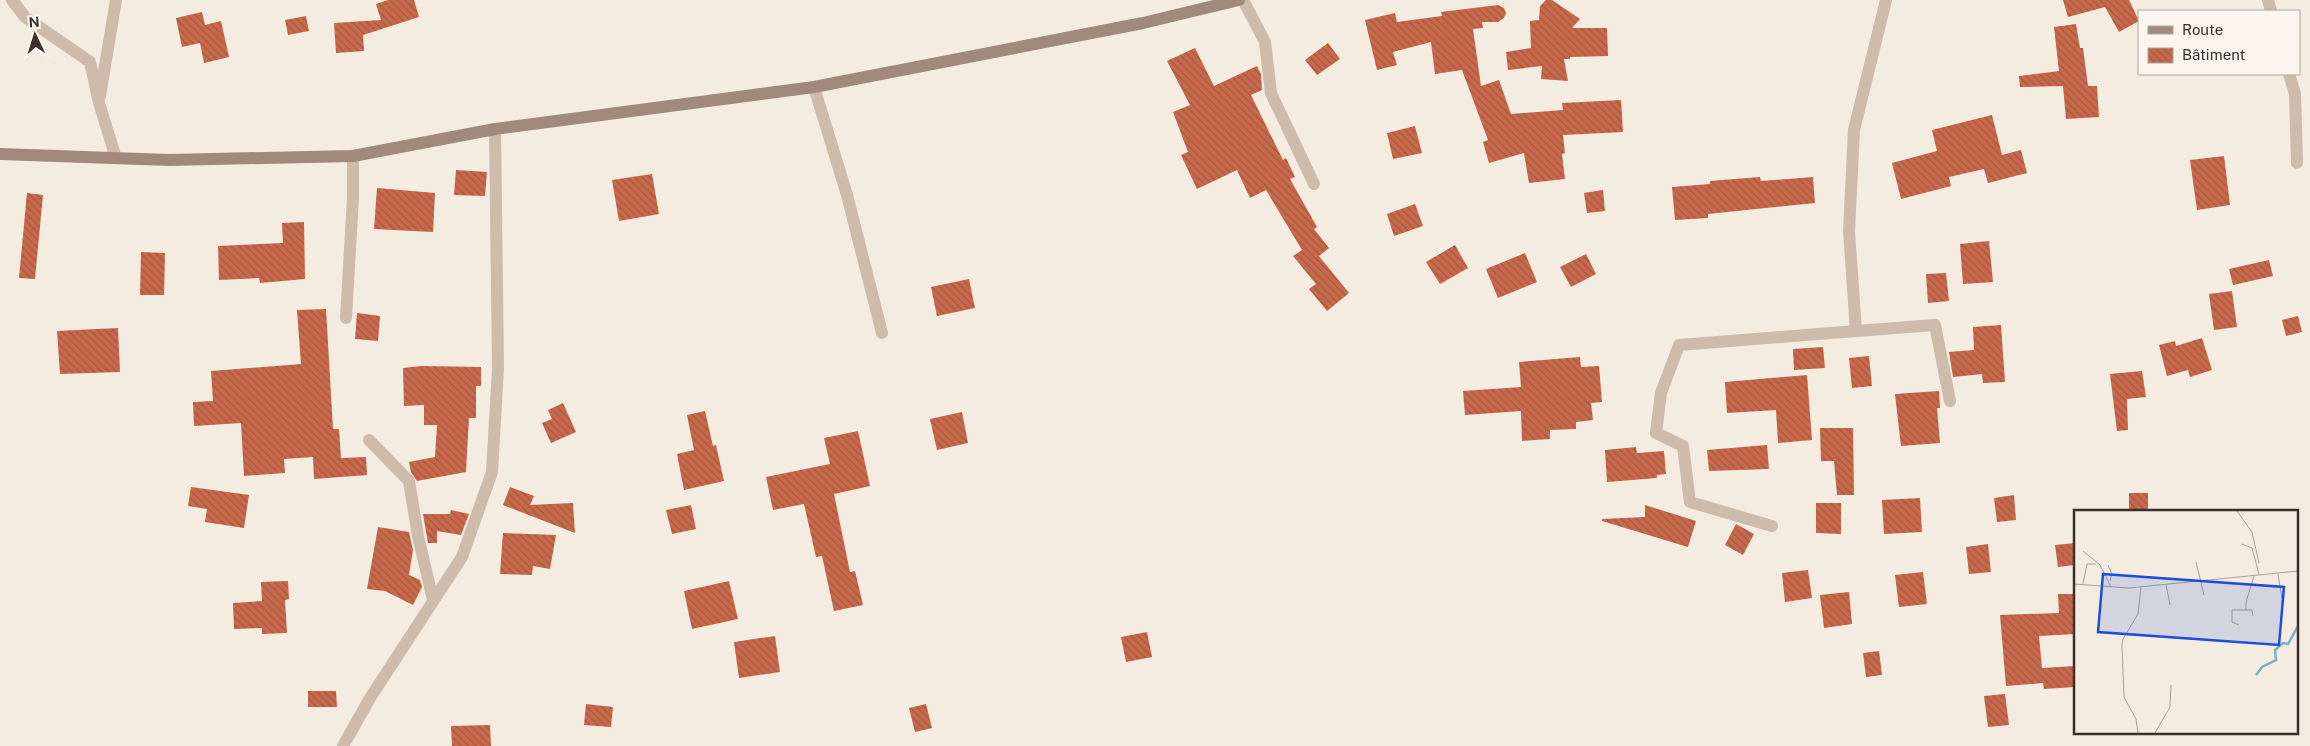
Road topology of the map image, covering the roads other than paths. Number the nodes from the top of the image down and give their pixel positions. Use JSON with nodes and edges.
{"nodes":[{"id":1,"x":12,"y":0,"type":"edge"},
{"id":2,"x":116,"y":0,"type":"edge"},
{"id":3,"x":1239,"y":0,"type":"edge"},
{"id":4,"x":1244,"y":0,"type":"edge"},
{"id":5,"x":1886,"y":0,"type":"edge"},
{"id":6,"x":2289,"y":75,"type":"edge"},
{"id":7,"x":814,"y":87,"type":"junction"},
{"id":8,"x":99,"y":103,"type":"junction"},
{"id":9,"x":495,"y":129,"type":"junction"},
{"id":10,"x":0,"y":154,"type":"edge"},
{"id":11,"x":353,"y":156,"type":"junction"},
{"id":12,"x":116,"y":158,"type":"junction"},
{"id":13,"x":2297,"y":163,"type":"dead end"},
{"id":14,"x":1314,"y":184,"type":"dead end"},
{"id":15,"x":346,"y":318,"type":"dead end"},
{"id":16,"x":1856,"y":331,"type":"junction"},
{"id":17,"x":882,"y":332,"type":"dead end"},
{"id":18,"x":1950,"y":400,"type":"dead end"},
{"id":19,"x":370,"y":440,"type":"dead end"},
{"id":20,"x":1772,"y":526,"type":"dead end"},
{"id":21,"x":432,"y":600,"type":"junction"},
{"id":22,"x":343,"y":746,"type":"edge"}],
"edges":[{"from":1,"to":8,"type":"street"},
{"from":2,"to":8,"type":"street"},
{"from":3,"to":7,"type":"main road"},
{"from":4,"to":14,"type":"street"},
{"from":5,"to":16,"type":"street"},
{"from":6,"to":13,"type":"street"},
{"from":7,"to":9,"type":"main road"},
{"from":7,"to":17,"type":"street"},
{"from":8,"to":12,"type":"street"},
{"from":9,"to":11,"type":"main road"},
{"from":9,"to":21,"type":"street"},
{"from":10,"to":12,"type":"main road"},
{"from":11,"to":12,"type":"main road"},
{"from":11,"to":15,"type":"street"},
{"from":16,"to":18,"type":"street"},
{"from":16,"to":20,"type":"street"},
{"from":19,"to":21,"type":"street"},
{"from":21,"to":22,"type":"street"}]}
